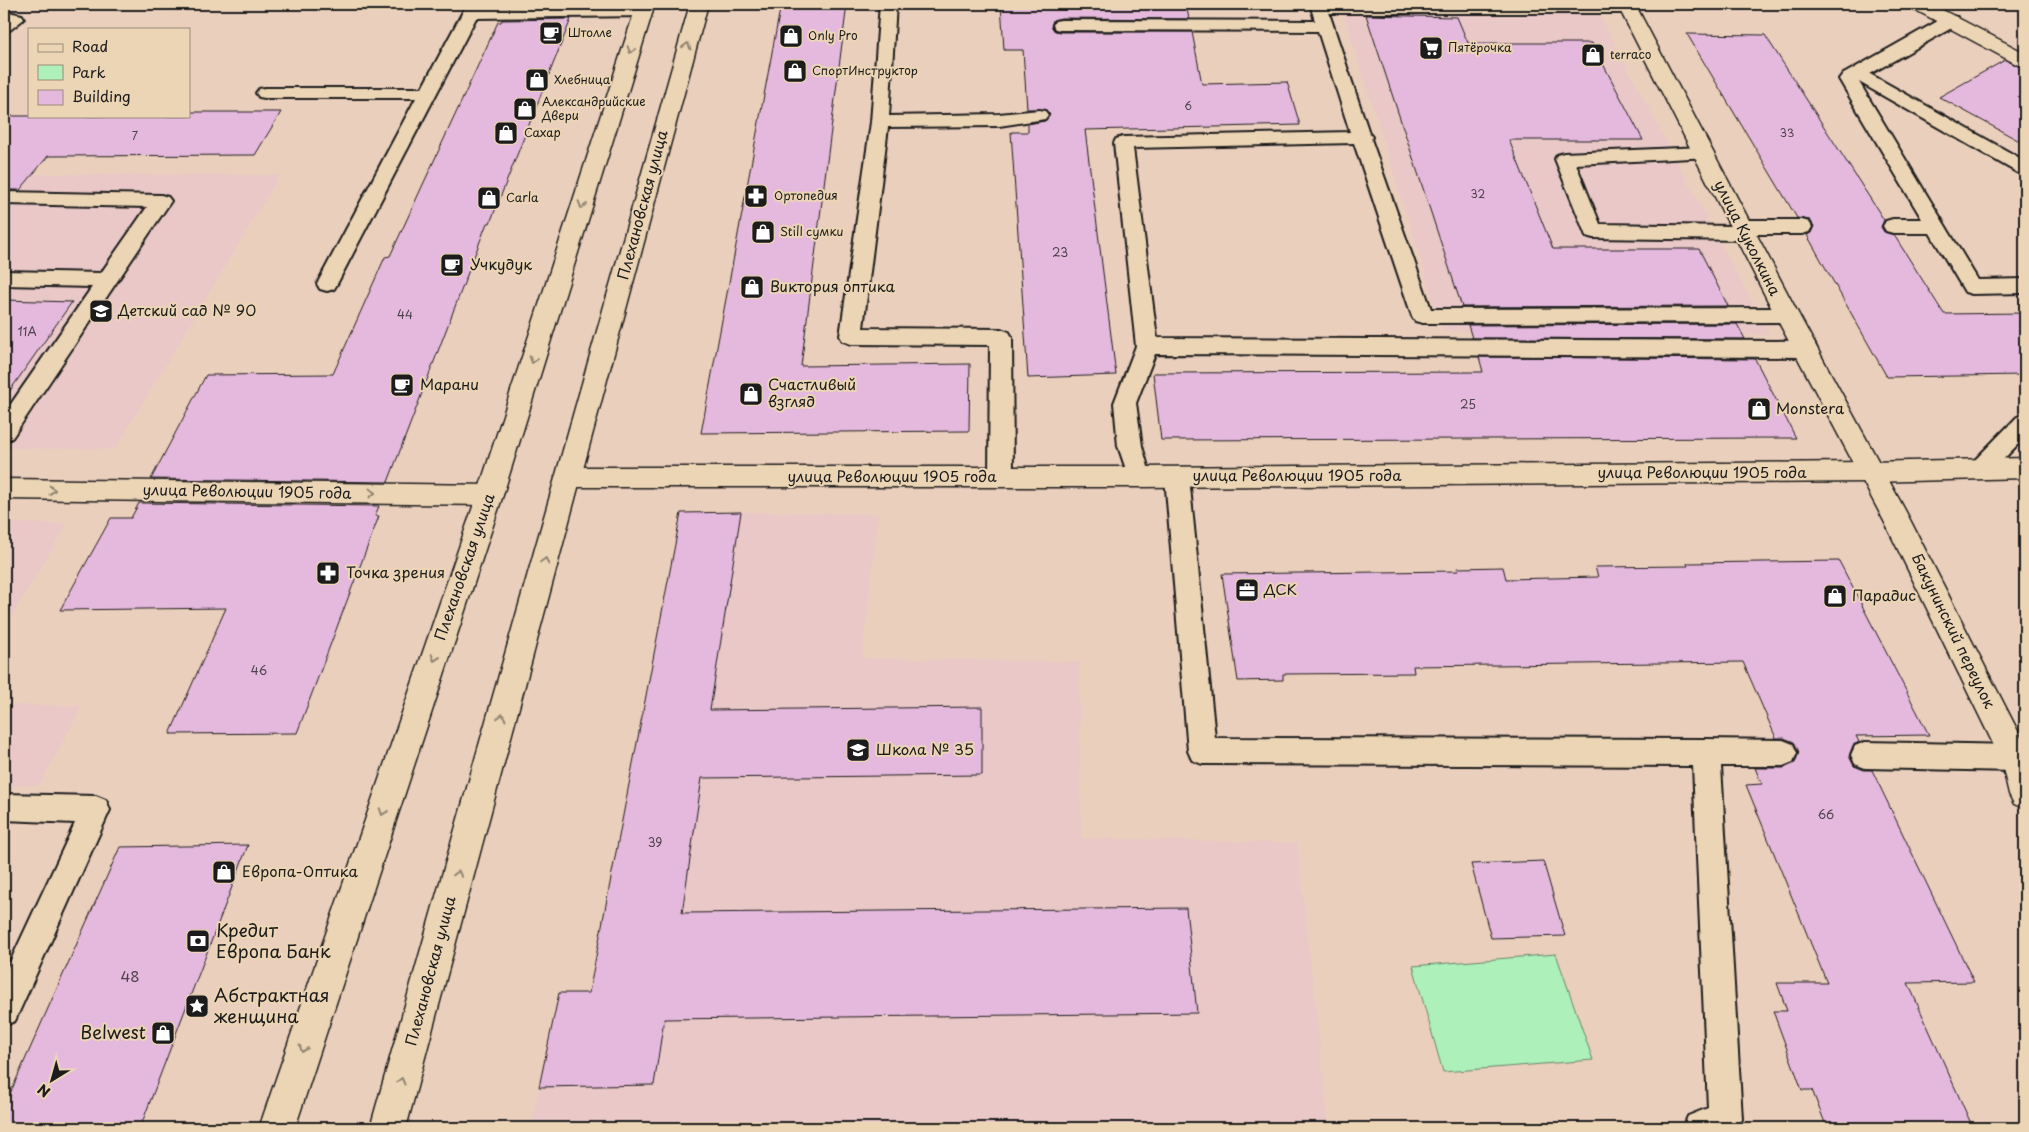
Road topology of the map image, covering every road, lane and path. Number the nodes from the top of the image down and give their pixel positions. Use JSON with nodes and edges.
{"nodes":[{"id":1,"x":699,"y":4,"type":"edge"},
{"id":2,"x":888,"y":4,"type":"edge"},
{"id":3,"x":1918,"y":4,"type":"edge"},
{"id":4,"x":1457,"y":5,"type":"edge"},
{"id":5,"x":1627,"y":6,"type":"edge"},
{"id":6,"x":645,"y":7,"type":"edge"},
{"id":7,"x":473,"y":8,"type":"edge"},
{"id":8,"x":1321,"y":13,"type":"edge"},
{"id":9,"x":4,"y":16,"type":"edge"},
{"id":10,"x":1951,"y":21,"type":"junction"},
{"id":11,"x":1061,"y":25,"type":"dead end"},
{"id":12,"x":4,"y":26,"type":"edge"},
{"id":13,"x":2025,"y":61,"type":"edge"},
{"id":14,"x":1857,"y":74,"type":"junction"},
{"id":15,"x":428,"y":93,"type":"junction"},
{"id":16,"x":265,"y":94,"type":"dead end"},
{"id":17,"x":1040,"y":115,"type":"dead end"},
{"id":18,"x":880,"y":122,"type":"junction"},
{"id":19,"x":1363,"y":137,"type":"junction"},
{"id":20,"x":1703,"y":153,"type":"junction"},
{"id":21,"x":2025,"y":169,"type":"edge"},
{"id":22,"x":4,"y":198,"type":"edge"},
{"id":23,"x":1893,"y":226,"type":"dead end"},
{"id":24,"x":1936,"y":226,"type":"junction"},
{"id":25,"x":1802,"y":227,"type":"dead end"},
{"id":26,"x":1743,"y":230,"type":"junction"},
{"id":27,"x":4,"y":278,"type":"edge"},
{"id":28,"x":106,"y":280,"type":"junction"},
{"id":29,"x":327,"y":284,"type":"dead end"},
{"id":30,"x":2025,"y":286,"type":"edge"},
{"id":31,"x":1787,"y":316,"type":"junction"},
{"id":32,"x":1147,"y":346,"type":"junction"},
{"id":33,"x":1806,"y":349,"type":"junction"},
{"id":34,"x":2025,"y":423,"type":"edge"},
{"id":35,"x":4,"y":432,"type":"edge"},
{"id":36,"x":2025,"y":468,"type":"edge"},
{"id":37,"x":1980,"y":469,"type":"junction"},
{"id":38,"x":1870,"y":472,"type":"junction"},
{"id":39,"x":568,"y":477,"type":"junction"},
{"id":40,"x":1001,"y":477,"type":"junction"},
{"id":41,"x":1139,"y":477,"type":"junction"},
{"id":42,"x":1177,"y":477,"type":"junction"},
{"id":43,"x":4,"y":489,"type":"edge"},
{"id":44,"x":490,"y":496,"type":"junction"},
{"id":45,"x":1706,"y":752,"type":"junction"},
{"id":46,"x":1783,"y":753,"type":"dead end"},
{"id":47,"x":1865,"y":755,"type":"dead end"},
{"id":48,"x":2016,"y":758,"type":"junction"},
{"id":49,"x":2025,"y":794,"type":"edge"},
{"id":50,"x":4,"y":807,"type":"edge"},
{"id":51,"x":4,"y":1010,"type":"edge"},
{"id":52,"x":276,"y":1128,"type":"edge"},
{"id":53,"x":388,"y":1128,"type":"edge"},
{"id":54,"x":1700,"y":1128,"type":"edge"}],
"edges":[{"from":39,"to":1,"type":"street","name":"Плехановская улица","one_way":true},
{"from":2,"to":18,"type":"lane"},
{"from":3,"to":10,"type":"street"},
{"from":4,"to":5,"type":"lane"},
{"from":4,"to":8,"type":"lane"},
{"from":5,"to":20,"type":"street","name":"улица Куколкина"},
{"from":6,"to":7,"type":"lane"},
{"from":6,"to":44,"type":"street","name":"Плехановская улица","one_way":true},
{"from":7,"to":15,"type":"lane"},
{"from":8,"to":11,"type":"lane"},
{"from":8,"to":19,"type":"lane"},
{"from":9,"to":12,"type":"lane"},
{"from":10,"to":13,"type":"street"},
{"from":10,"to":14,"type":"lane"},
{"from":14,"to":21,"type":"lane"},
{"from":14,"to":24,"type":"lane"},
{"from":15,"to":16,"type":"lane"},
{"from":15,"to":29,"type":"lane"},
{"from":17,"to":18,"type":"lane"},
{"from":18,"to":40,"type":"lane"},
{"from":19,"to":31,"type":"lane"},
{"from":19,"to":32,"type":"lane"},
{"from":20,"to":26,"type":"street","name":"улица Куколкина"},
{"from":20,"to":26,"type":"lane"},
{"from":22,"to":28,"type":"lane"},
{"from":23,"to":24,"type":"lane"},
{"from":24,"to":30,"type":"lane"},
{"from":25,"to":26,"type":"lane"},
{"from":26,"to":31,"type":"street","name":"улица Куколкина"},
{"from":27,"to":28,"type":"lane"},
{"from":28,"to":35,"type":"lane"},
{"from":31,"to":33,"type":"street","name":"улица Куколкина"},
{"from":32,"to":33,"type":"lane"},
{"from":32,"to":41,"type":"lane"},
{"from":33,"to":38,"type":"street","name":"улица Куколкина"},
{"from":34,"to":37,"type":"lane"},
{"from":36,"to":37,"type":"street","name":"улица Революции 1905 года"},
{"from":37,"to":38,"type":"street","name":"улица Революции 1905 года"},
{"from":38,"to":42,"type":"street","name":"улица Революции 1905 года"},
{"from":38,"to":48,"type":"street","name":"Бакунинский переулок"},
{"from":39,"to":40,"type":"street","name":"улица Революции 1905 года"},
{"from":53,"to":39,"type":"street","name":"Плехановская улица","one_way":true},
{"from":40,"to":41,"type":"street","name":"улица Революции 1905 года"},
{"from":41,"to":42,"type":"street","name":"улица Революции 1905 года"},
{"from":42,"to":45,"type":"lane"},
{"from":43,"to":44,"type":"street","name":"улица Революции 1905 года","one_way":true},
{"from":44,"to":52,"type":"street","name":"Плехановская улица","one_way":true},
{"from":45,"to":46,"type":"lane"},
{"from":45,"to":54,"type":"lane"},
{"from":47,"to":48,"type":"lane"},
{"from":48,"to":49,"type":"street","name":"Бакунинский переулок"},
{"from":50,"to":51,"type":"lane"}]}
